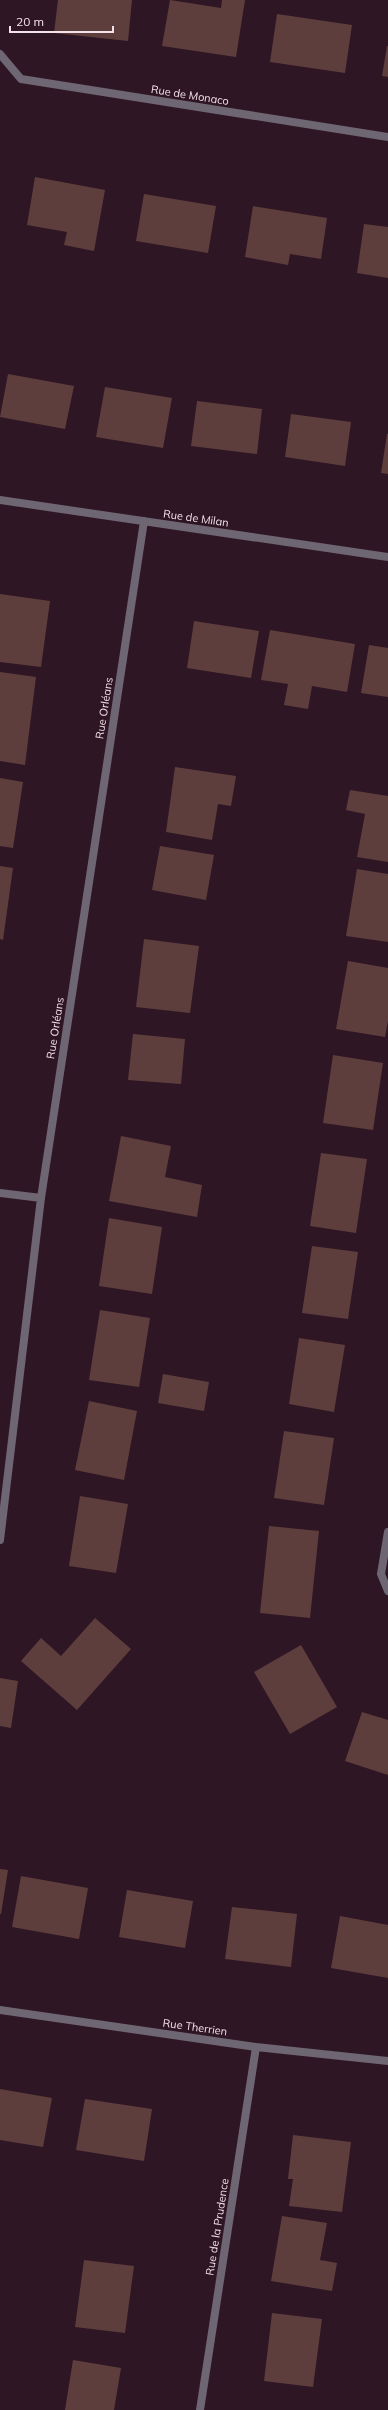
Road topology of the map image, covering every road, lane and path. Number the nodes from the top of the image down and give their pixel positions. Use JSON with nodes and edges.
{"nodes":[{"id":1,"x":0,"y":54,"type":"edge"},
{"id":2,"x":388,"y":137,"type":"edge"},
{"id":3,"x":0,"y":500,"type":"edge"},
{"id":4,"x":144,"y":522,"type":"junction"},
{"id":5,"x":388,"y":557,"type":"edge"},
{"id":6,"x":0,"y":1193,"type":"edge"},
{"id":7,"x":41,"y":1198,"type":"junction"},
{"id":8,"x":388,"y":1532,"type":"edge"},
{"id":9,"x":0,"y":1540,"type":"edge"},
{"id":10,"x":388,"y":1592,"type":"edge"},
{"id":11,"x":0,"y":2010,"type":"edge"},
{"id":12,"x":256,"y":2048,"type":"junction"},
{"id":13,"x":388,"y":2061,"type":"edge"},
{"id":14,"x":200,"y":2410,"type":"edge"}],
"edges":[{"from":1,"to":2,"type":"street","name":"Rue de Monaco"},
{"from":3,"to":4,"type":"street","name":"Rue de Milan"},
{"from":4,"to":5,"type":"street","name":"Rue de Milan"},
{"from":4,"to":7,"type":"street","name":"Rue Orléans"},
{"from":6,"to":7,"type":"street"},
{"from":7,"to":9,"type":"street","name":"Rue Orléans"},
{"from":8,"to":10,"type":"street"},
{"from":11,"to":12,"type":"street","name":"Rue Therrien"},
{"from":12,"to":13,"type":"street","name":"Rue Therrien"},
{"from":12,"to":14,"type":"street","name":"Rue de la Prudence"}]}
